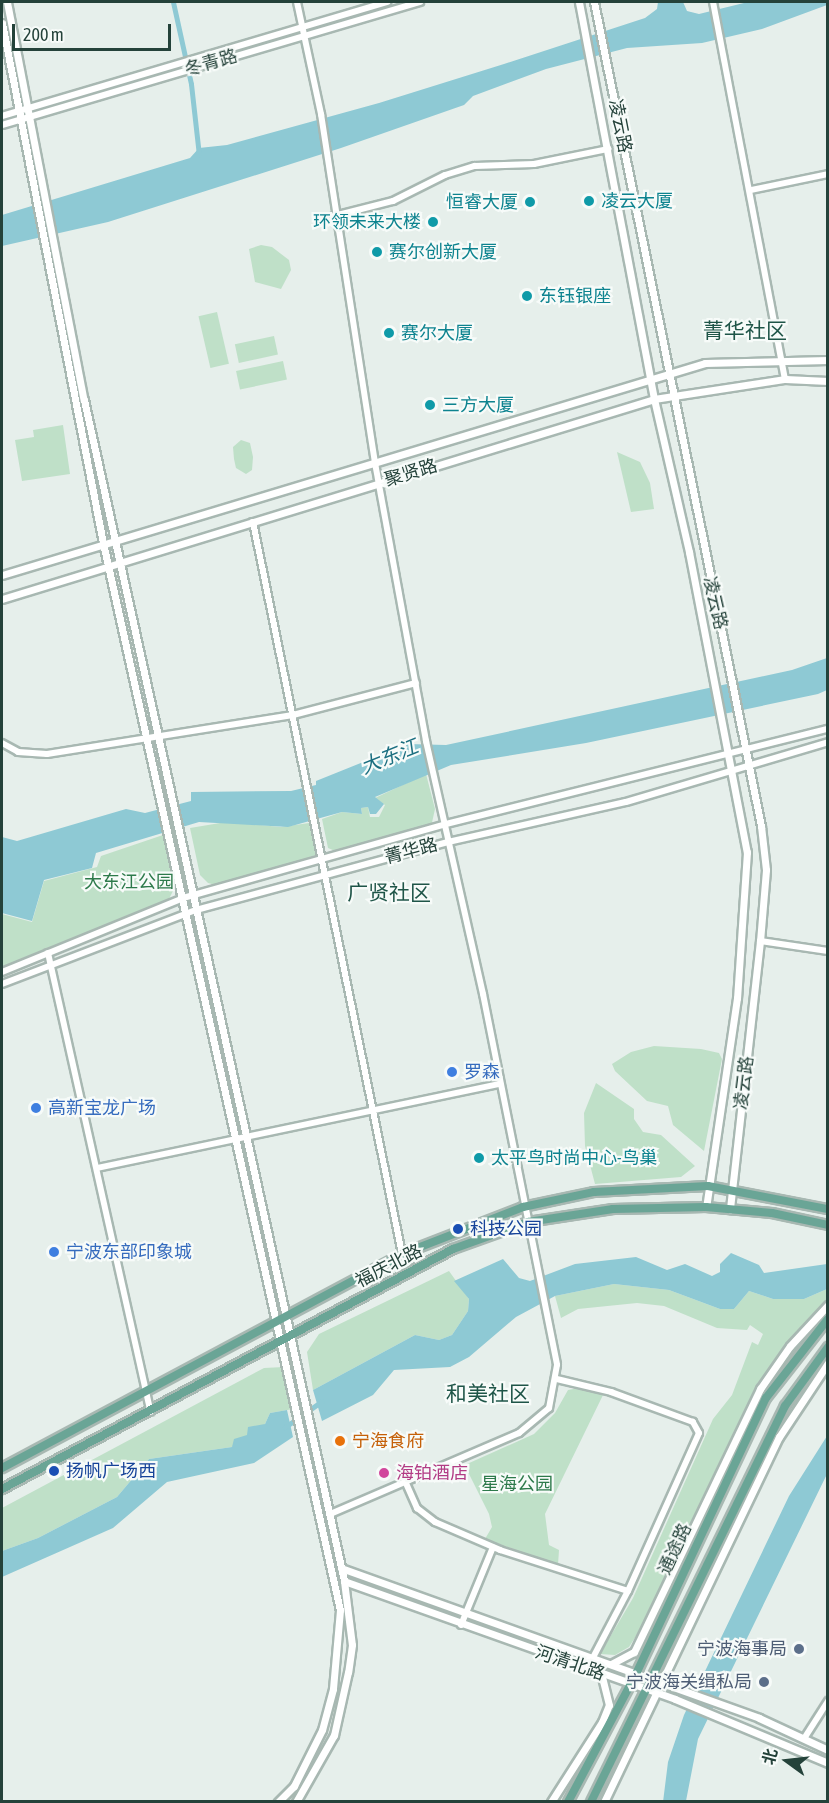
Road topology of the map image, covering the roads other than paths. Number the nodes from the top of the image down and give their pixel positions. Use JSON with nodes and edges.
{"nodes":[{"id":1,"x":7,"y":2,"type":"edge"},
{"id":2,"x":297,"y":2,"type":"edge"},
{"id":3,"x":388,"y":2,"type":"edge"},
{"id":4,"x":420,"y":2,"type":"edge"},
{"id":5,"x":579,"y":2,"type":"edge"},
{"id":6,"x":594,"y":2,"type":"edge"},
{"id":7,"x":713,"y":4,"type":"edge"},
{"id":8,"x":2,"y":23,"type":"edge"},
{"id":9,"x":303,"y":27,"type":"junction"},
{"id":10,"x":304,"y":36,"type":"junction"},
{"id":11,"x":29,"y":108,"type":"junction"},
{"id":12,"x":19,"y":111,"type":"junction"},
{"id":13,"x":2,"y":116,"type":"edge"},
{"id":14,"x":30,"y":117,"type":"junction"},
{"id":15,"x":21,"y":119,"type":"junction"},
{"id":16,"x":2,"y":125,"type":"edge"},
{"id":17,"x":608,"y":149,"type":"junction"},
{"id":18,"x":828,"y":174,"type":"edge"},
{"id":19,"x":751,"y":190,"type":"junction"},
{"id":20,"x":41,"y":202,"type":"junction"},
{"id":21,"x":334,"y":216,"type":"junction"},
{"id":22,"x":48,"y":236,"type":"junction"},
{"id":23,"x":783,"y":358,"type":"junction"},
{"id":24,"x":828,"y":360,"type":"edge"},
{"id":25,"x":670,"y":374,"type":"junction"},
{"id":26,"x":785,"y":379,"type":"junction"},
{"id":27,"x":650,"y":381,"type":"junction"},
{"id":28,"x":828,"y":381,"type":"edge"},
{"id":29,"x":674,"y":395,"type":"junction"},
{"id":30,"x":654,"y":399,"type":"junction"},
{"id":31,"x":375,"y":463,"type":"junction"},
{"id":32,"x":379,"y":483,"type":"junction"},
{"id":33,"x":253,"y":522,"type":"junction"},
{"id":34,"x":115,"y":539,"type":"junction"},
{"id":35,"x":103,"y":543,"type":"junction"},
{"id":36,"x":120,"y":563,"type":"junction"},
{"id":37,"x":110,"y":567,"type":"junction"},
{"id":38,"x":2,"y":575,"type":"edge"},
{"id":39,"x":2,"y":599,"type":"edge"},
{"id":40,"x":416,"y":683,"type":"junction"},
{"id":41,"x":293,"y":715,"type":"junction"},
{"id":42,"x":828,"y":729,"type":"edge"},
{"id":43,"x":160,"y":736,"type":"junction"},
{"id":44,"x":150,"y":737,"type":"junction"},
{"id":45,"x":828,"y":742,"type":"edge"},
{"id":46,"x":2,"y":743,"type":"edge"},
{"id":47,"x":747,"y":747,"type":"junction"},
{"id":48,"x":729,"y":752,"type":"junction"},
{"id":49,"x":750,"y":764,"type":"junction"},
{"id":50,"x":733,"y":768,"type":"junction"},
{"id":51,"x":446,"y":824,"type":"junction"},
{"id":52,"x":448,"y":842,"type":"junction"},
{"id":53,"x":322,"y":859,"type":"junction"},
{"id":54,"x":325,"y":874,"type":"junction"},
{"id":55,"x":193,"y":897,"type":"junction"},
{"id":56,"x":183,"y":898,"type":"junction"},
{"id":57,"x":196,"y":910,"type":"junction"},
{"id":58,"x":187,"y":915,"type":"junction"},
{"id":59,"x":760,"y":940,"type":"junction"},
{"id":60,"x":828,"y":951,"type":"edge"},
{"id":61,"x":48,"y":953,"type":"junction"},
{"id":62,"x":52,"y":965,"type":"junction"},
{"id":63,"x":2,"y":972,"type":"edge"},
{"id":64,"x":2,"y":984,"type":"edge"},
{"id":65,"x":500,"y":1084,"type":"junction"},
{"id":66,"x":371,"y":1110,"type":"junction"},
{"id":67,"x":246,"y":1136,"type":"junction"},
{"id":68,"x":235,"y":1138,"type":"junction"},
{"id":69,"x":97,"y":1168,"type":"junction"},
{"id":70,"x":708,"y":1186,"type":"junction"},
{"id":71,"x":732,"y":1187,"type":"junction"},
{"id":72,"x":523,"y":1207,"type":"junction"},
{"id":73,"x":706,"y":1208,"type":"junction"},
{"id":74,"x":730,"y":1209,"type":"junction"},
{"id":75,"x":828,"y":1209,"type":"edge"},
{"id":76,"x":528,"y":1222,"type":"junction"},
{"id":77,"x":828,"y":1225,"type":"edge"},
{"id":78,"x":402,"y":1254,"type":"junction"},
{"id":79,"x":828,"y":1305,"type":"edge"},
{"id":80,"x":282,"y":1318,"type":"junction"},
{"id":81,"x":828,"y":1319,"type":"edge"},
{"id":82,"x":287,"y":1335,"type":"junction"},
{"id":83,"x":828,"y":1347,"type":"edge"},
{"id":84,"x":828,"y":1363,"type":"edge"},
{"id":85,"x":557,"y":1379,"type":"junction"},
{"id":86,"x":146,"y":1389,"type":"junction"},
{"id":87,"x":151,"y":1412,"type":"junction"},
{"id":88,"x":2,"y":1468,"type":"edge"},
{"id":89,"x":405,"y":1481,"type":"junction"},
{"id":90,"x":2,"y":1489,"type":"edge"},
{"id":91,"x":330,"y":1514,"type":"junction"},
{"id":92,"x":493,"y":1547,"type":"junction"},
{"id":93,"x":342,"y":1568,"type":"junction"},
{"id":94,"x":344,"y":1581,"type":"junction"},
{"id":95,"x":628,"y":1591,"type":"junction"},
{"id":96,"x":467,"y":1612,"type":"junction"},
{"id":97,"x":461,"y":1625,"type":"junction"},
{"id":98,"x":592,"y":1659,"type":"junction"},
{"id":99,"x":609,"y":1665,"type":"junction"},
{"id":100,"x":587,"y":1669,"type":"junction"},
{"id":101,"x":601,"y":1674,"type":"junction"},
{"id":102,"x":636,"y":1674,"type":"junction"},
{"id":103,"x":654,"y":1680,"type":"junction"},
{"id":104,"x":664,"y":1683,"type":"junction"},
{"id":105,"x":630,"y":1684,"type":"junction"},
{"id":106,"x":649,"y":1691,"type":"junction"},
{"id":107,"x":659,"y":1694,"type":"junction"},
{"id":108,"x":828,"y":1701,"type":"edge"},
{"id":109,"x":805,"y":1737,"type":"junction"},
{"id":110,"x":828,"y":1750,"type":"edge"},
{"id":111,"x":828,"y":1763,"type":"edge"},
{"id":112,"x":278,"y":1802,"type":"edge"},
{"id":113,"x":296,"y":1802,"type":"edge"},
{"id":114,"x":551,"y":1802,"type":"edge"},
{"id":115,"x":568,"y":1802,"type":"edge"},
{"id":116,"x":591,"y":1802,"type":"edge"},
{"id":117,"x":604,"y":1802,"type":"edge"}],
"edges":[{"from":1,"to":11,"type":"main road"},
{"from":2,"to":9,"type":"street"},
{"from":3,"to":9,"type":"street","name":"冬青路"},
{"from":4,"to":10,"type":"street","name":"冬青路"},
{"from":5,"to":17,"type":"main road","name":"凌云路"},
{"from":6,"to":25,"type":"main road","name":"凌云路"},
{"from":7,"to":19,"type":"street"},
{"from":8,"to":12,"type":"main road"},
{"from":9,"to":10,"type":"street"},
{"from":9,"to":11,"type":"street","name":"冬青路"},
{"from":10,"to":14,"type":"street","name":"冬青路"},
{"from":10,"to":21,"type":"street"},
{"from":11,"to":12,"type":"street","name":"冬青路"},
{"from":11,"to":14,"type":"main road"},
{"from":12,"to":13,"type":"street","name":"冬青路"},
{"from":12,"to":15,"type":"main road"},
{"from":14,"to":15,"type":"street","name":"冬青路"},
{"from":14,"to":20,"type":"main road"},
{"from":15,"to":16,"type":"street","name":"冬青路"},
{"from":15,"to":20,"type":"main road"},
{"from":17,"to":21,"type":"street"},
{"from":17,"to":27,"type":"main road","name":"凌云路"},
{"from":18,"to":19,"type":"street"},
{"from":19,"to":23,"type":"street"},
{"from":20,"to":22,"type":"main road"},
{"from":21,"to":31,"type":"street"},
{"from":22,"to":34,"type":"main road"},
{"from":22,"to":35,"type":"main road"},
{"from":23,"to":24,"type":"main road","name":"聚贤路"},
{"from":23,"to":25,"type":"main road","name":"聚贤路"},
{"from":23,"to":26,"type":"street"},
{"from":25,"to":27,"type":"main road","name":"聚贤路"},
{"from":25,"to":29,"type":"main road","name":"凌云路"},
{"from":26,"to":28,"type":"main road","name":"聚贤路"},
{"from":26,"to":29,"type":"main road","name":"聚贤路"},
{"from":27,"to":30,"type":"main road","name":"凌云路"},
{"from":27,"to":31,"type":"main road","name":"聚贤路"},
{"from":29,"to":30,"type":"main road","name":"聚贤路"},
{"from":29,"to":47,"type":"main road","name":"凌云路"},
{"from":30,"to":32,"type":"main road","name":"聚贤路"},
{"from":30,"to":48,"type":"main road","name":"凌云路"},
{"from":31,"to":32,"type":"street"},
{"from":31,"to":34,"type":"main road","name":"聚贤路"},
{"from":32,"to":33,"type":"main road","name":"聚贤路"},
{"from":32,"to":40,"type":"street"},
{"from":33,"to":36,"type":"main road","name":"聚贤路"},
{"from":33,"to":41,"type":"street"},
{"from":34,"to":35,"type":"main road","name":"聚贤路"},
{"from":34,"to":36,"type":"main road"},
{"from":35,"to":37,"type":"main road"},
{"from":35,"to":38,"type":"main road","name":"聚贤路"},
{"from":36,"to":37,"type":"main road","name":"聚贤路"},
{"from":36,"to":43,"type":"main road"},
{"from":37,"to":39,"type":"main road","name":"聚贤路"},
{"from":37,"to":44,"type":"main road"},
{"from":40,"to":41,"type":"street"},
{"from":40,"to":51,"type":"street"},
{"from":41,"to":43,"type":"street"},
{"from":41,"to":53,"type":"street"},
{"from":42,"to":47,"type":"street"},
{"from":43,"to":44,"type":"street"},
{"from":43,"to":55,"type":"main road"},
{"from":44,"to":46,"type":"street"},
{"from":44,"to":56,"type":"main road"},
{"from":45,"to":49,"type":"street","name":"菁华路"},
{"from":47,"to":48,"type":"street"},
{"from":47,"to":49,"type":"main road","name":"凌云路"},
{"from":48,"to":50,"type":"main road","name":"凌云路"},
{"from":48,"to":51,"type":"street"},
{"from":49,"to":50,"type":"street","name":"菁华路"},
{"from":49,"to":59,"type":"main road","name":"凌云路"},
{"from":50,"to":52,"type":"street","name":"菁华路"},
{"from":50,"to":70,"type":"main road","name":"凌云路"},
{"from":51,"to":52,"type":"street"},
{"from":51,"to":53,"type":"street"},
{"from":52,"to":54,"type":"street","name":"菁华路"},
{"from":52,"to":65,"type":"street"},
{"from":53,"to":54,"type":"street"},
{"from":53,"to":55,"type":"street"},
{"from":54,"to":57,"type":"street","name":"菁华路"},
{"from":54,"to":66,"type":"street"},
{"from":55,"to":56,"type":"street"},
{"from":55,"to":57,"type":"main road"},
{"from":56,"to":58,"type":"main road"},
{"from":56,"to":61,"type":"street"},
{"from":57,"to":58,"type":"street","name":"菁华路"},
{"from":57,"to":67,"type":"main road"},
{"from":58,"to":62,"type":"street","name":"菁华路"},
{"from":58,"to":68,"type":"main road"},
{"from":59,"to":60,"type":"street"},
{"from":59,"to":71,"type":"main road","name":"凌云路"},
{"from":61,"to":62,"type":"street"},
{"from":61,"to":63,"type":"street"},
{"from":62,"to":64,"type":"street","name":"菁华路"},
{"from":62,"to":69,"type":"street"},
{"from":65,"to":66,"type":"street"},
{"from":65,"to":72,"type":"street"},
{"from":66,"to":67,"type":"street"},
{"from":66,"to":78,"type":"street"},
{"from":67,"to":68,"type":"street"},
{"from":67,"to":80,"type":"main road"},
{"from":68,"to":69,"type":"street"},
{"from":68,"to":80,"type":"main road"},
{"from":69,"to":86,"type":"street"},
{"from":70,"to":71,"type":"main road","name":"福庆北路"},
{"from":70,"to":72,"type":"main road","name":"福庆北路"},
{"from":70,"to":73,"type":"main road","name":"凌云路"},
{"from":71,"to":74,"type":"main road","name":"凌云路"},
{"from":71,"to":75,"type":"main road","name":"福庆北路"},
{"from":72,"to":76,"type":"street"},
{"from":72,"to":78,"type":"main road","name":"福庆北路"},
{"from":73,"to":74,"type":"main road","name":"福庆北路"},
{"from":73,"to":76,"type":"main road","name":"福庆北路"},
{"from":74,"to":77,"type":"main road","name":"福庆北路"},
{"from":76,"to":82,"type":"main road","name":"福庆北路"},
{"from":76,"to":85,"type":"street"},
{"from":78,"to":80,"type":"main road","name":"福庆北路"},
{"from":79,"to":99,"type":"main road"},
{"from":80,"to":82,"type":"main road"},
{"from":80,"to":86,"type":"main road","name":"福庆北路"},
{"from":81,"to":102,"type":"main road","name":"通途路"},
{"from":82,"to":87,"type":"main road","name":"福庆北路"},
{"from":82,"to":91,"type":"main road"},
{"from":82,"to":112,"type":"main road"},
{"from":83,"to":103,"type":"main road","name":"通途路"},
{"from":84,"to":104,"type":"main road"},
{"from":85,"to":89,"type":"street"},
{"from":85,"to":95,"type":"street"},
{"from":86,"to":87,"type":"street"},
{"from":86,"to":88,"type":"main road","name":"福庆北路"},
{"from":87,"to":90,"type":"main road","name":"福庆北路"},
{"from":89,"to":91,"type":"street"},
{"from":89,"to":92,"type":"street"},
{"from":91,"to":93,"type":"main road"},
{"from":92,"to":95,"type":"street"},
{"from":92,"to":96,"type":"street"},
{"from":93,"to":94,"type":"main road"},
{"from":93,"to":96,"type":"main road","name":"河清北路"},
{"from":94,"to":97,"type":"main road","name":"河清北路"},
{"from":94,"to":113,"type":"main road"},
{"from":95,"to":98,"type":"street"},
{"from":96,"to":97,"type":"street"},
{"from":96,"to":98,"type":"main road","name":"河清北路"},
{"from":97,"to":100,"type":"main road","name":"河清北路"},
{"from":98,"to":99,"type":"main road","name":"河清北路"},
{"from":98,"to":100,"type":"street"},
{"from":99,"to":102,"type":"main road","name":"河清北路"},
{"from":100,"to":101,"type":"main road","name":"河清北路"},
{"from":101,"to":105,"type":"main road","name":"河清北路"},
{"from":101,"to":114,"type":"main road"},
{"from":102,"to":103,"type":"main road","name":"河清北路"},
{"from":102,"to":105,"type":"main road","name":"通途路"},
{"from":103,"to":104,"type":"main road","name":"河清北路"},
{"from":103,"to":106,"type":"main road","name":"通途路"},
{"from":104,"to":107,"type":"main road"},
{"from":104,"to":109,"type":"main road","name":"河清北路"},
{"from":105,"to":106,"type":"main road","name":"河清北路"},
{"from":105,"to":115,"type":"main road","name":"通途路"},
{"from":106,"to":107,"type":"main road","name":"河清北路"},
{"from":106,"to":116,"type":"main road","name":"通途路"},
{"from":107,"to":111,"type":"main road","name":"河清北路"},
{"from":107,"to":117,"type":"main road"},
{"from":108,"to":109,"type":"street"},
{"from":109,"to":110,"type":"main road"}]}
